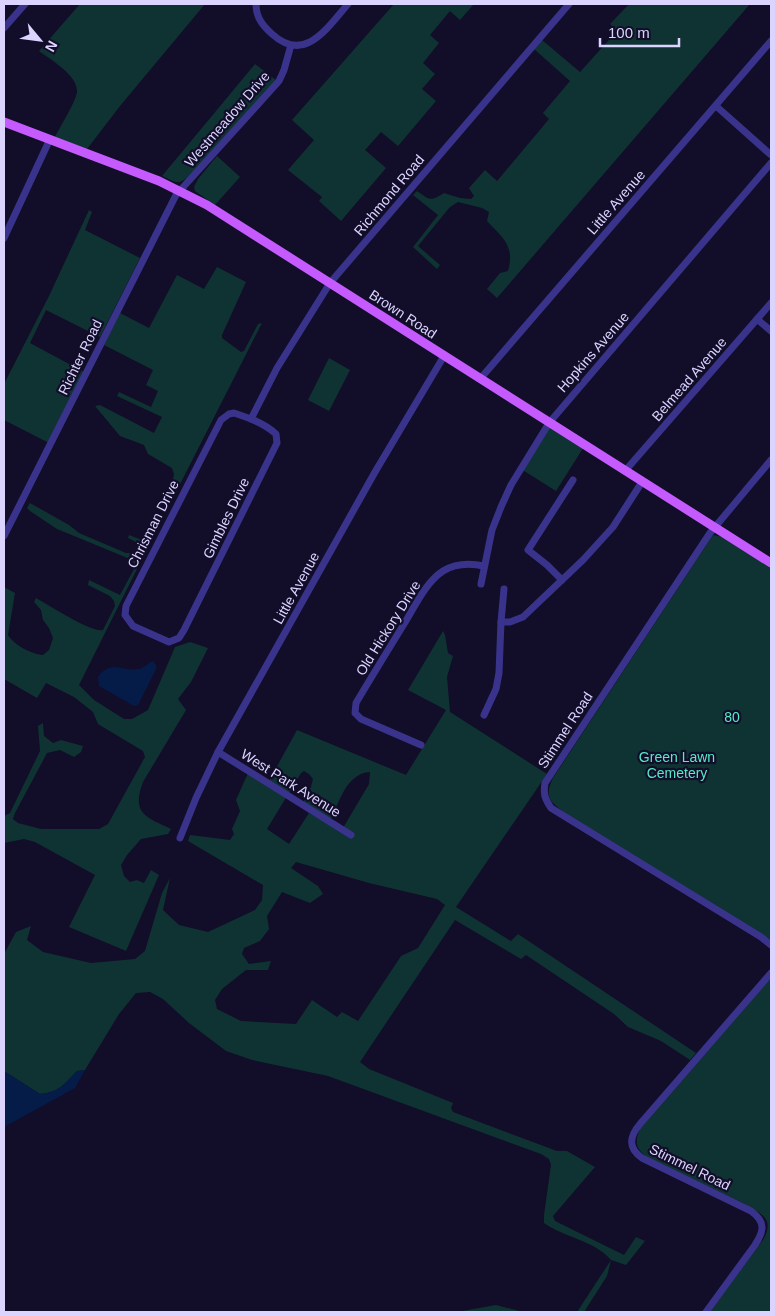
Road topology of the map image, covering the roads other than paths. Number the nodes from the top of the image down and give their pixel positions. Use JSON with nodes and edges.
{"nodes":[{"id":1,"x":25,"y":4,"type":"edge"},
{"id":2,"x":348,"y":4,"type":"edge"},
{"id":3,"x":569,"y":4,"type":"edge"},
{"id":4,"x":256,"y":6,"type":"edge"},
{"id":5,"x":4,"y":28,"type":"edge"},
{"id":6,"x":771,"y":41,"type":"edge"},
{"id":7,"x":290,"y":45,"type":"junction"},
{"id":8,"x":716,"y":106,"type":"junction"},
{"id":9,"x":4,"y":122,"type":"edge"},
{"id":10,"x":50,"y":139,"type":"junction"},
{"id":11,"x":771,"y":155,"type":"edge"},
{"id":12,"x":771,"y":164,"type":"edge"},
{"id":13,"x":180,"y":190,"type":"junction"},
{"id":14,"x":4,"y":238,"type":"edge"},
{"id":15,"x":330,"y":283,"type":"junction"},
{"id":16,"x":771,"y":303,"type":"edge"},
{"id":17,"x":757,"y":319,"type":"junction"},
{"id":18,"x":771,"y":331,"type":"edge"},
{"id":19,"x":444,"y":356,"type":"junction"},
{"id":20,"x":480,"y":379,"type":"junction"},
{"id":21,"x":251,"y":419,"type":"junction"},
{"id":22,"x":549,"y":423,"type":"junction"},
{"id":23,"x":771,"y":460,"type":"edge"},
{"id":24,"x":625,"y":471,"type":"junction"},
{"id":25,"x":573,"y":480,"type":"dead end"},
{"id":26,"x":642,"y":482,"type":"junction"},
{"id":27,"x":715,"y":528,"type":"junction"},
{"id":28,"x":4,"y":536,"type":"edge"},
{"id":29,"x":771,"y":563,"type":"edge"},
{"id":30,"x":484,"y":566,"type":"junction"},
{"id":31,"x":562,"y":580,"type":"junction"},
{"id":32,"x":480,"y":584,"type":"dead end"},
{"id":33,"x":504,"y":589,"type":"dead end"},
{"id":34,"x":500,"y":622,"type":"junction"},
{"id":35,"x":179,"y":638,"type":"joint"},
{"id":36,"x":484,"y":714,"type":"dead end"},
{"id":37,"x":421,"y":745,"type":"dead end"},
{"id":38,"x":218,"y":752,"type":"junction"},
{"id":39,"x":351,"y":835,"type":"dead end"},
{"id":40,"x":180,"y":838,"type":"dead end"},
{"id":41,"x":771,"y":945,"type":"edge"},
{"id":42,"x":771,"y":973,"type":"edge"},
{"id":43,"x":706,"y":1312,"type":"edge"}],
"edges":[{"from":1,"to":5,"type":"street"},
{"from":2,"to":7,"type":"street"},
{"from":3,"to":15,"type":"street","name":"Richmond Road"},
{"from":4,"to":7,"type":"street"},
{"from":6,"to":8,"type":"street","name":"Little Avenue"},
{"from":7,"to":13,"type":"street","name":"Westmeadow Drive"},
{"from":8,"to":11,"type":"street"},
{"from":8,"to":20,"type":"street","name":"Little Avenue"},
{"from":9,"to":10,"type":"main road","name":"Brown Road"},
{"from":10,"to":13,"type":"main road","name":"Brown Road"},
{"from":10,"to":14,"type":"street"},
{"from":12,"to":22,"type":"street","name":"Hopkins Avenue"},
{"from":13,"to":15,"type":"main road","name":"Brown Road"},
{"from":13,"to":28,"type":"street","name":"Richter Road"},
{"from":15,"to":19,"type":"main road","name":"Brown Road"},
{"from":15,"to":21,"type":"street","name":"Richmond Road"},
{"from":16,"to":17,"type":"street","name":"Belmead Avenue"},
{"from":17,"to":18,"type":"street"},
{"from":17,"to":24,"type":"street","name":"Belmead Avenue"},
{"from":19,"to":20,"type":"main road","name":"Brown Road"},
{"from":19,"to":38,"type":"street","name":"Little Avenue"},
{"from":20,"to":22,"type":"main road","name":"Brown Road"},
{"from":21,"to":35,"type":"street","name":"Gimbles Drive"},
{"from":21,"to":35,"type":"street","name":"Chrisman Drive"},
{"from":22,"to":24,"type":"main road","name":"Brown Road"},
{"from":22,"to":30,"type":"street","name":"Hopkins Avenue"},
{"from":23,"to":27,"type":"street"},
{"from":24,"to":26,"type":"main road","name":"Brown Road"},
{"from":25,"to":31,"type":"street"},
{"from":26,"to":27,"type":"main road","name":"Brown Road"},
{"from":26,"to":31,"type":"street"},
{"from":27,"to":29,"type":"main road","name":"Brown Road"},
{"from":27,"to":41,"type":"street","name":"Stimmel Road"},
{"from":30,"to":32,"type":"street","name":"Hopkins Avenue"},
{"from":30,"to":37,"type":"street","name":"Old Hickory Drive"},
{"from":31,"to":34,"type":"street"},
{"from":33,"to":34,"type":"street"},
{"from":34,"to":36,"type":"street"},
{"from":38,"to":39,"type":"street","name":"West Park Avenue"},
{"from":38,"to":40,"type":"street","name":"Little Avenue"},
{"from":42,"to":43,"type":"street","name":"Stimmel Road"}]}
